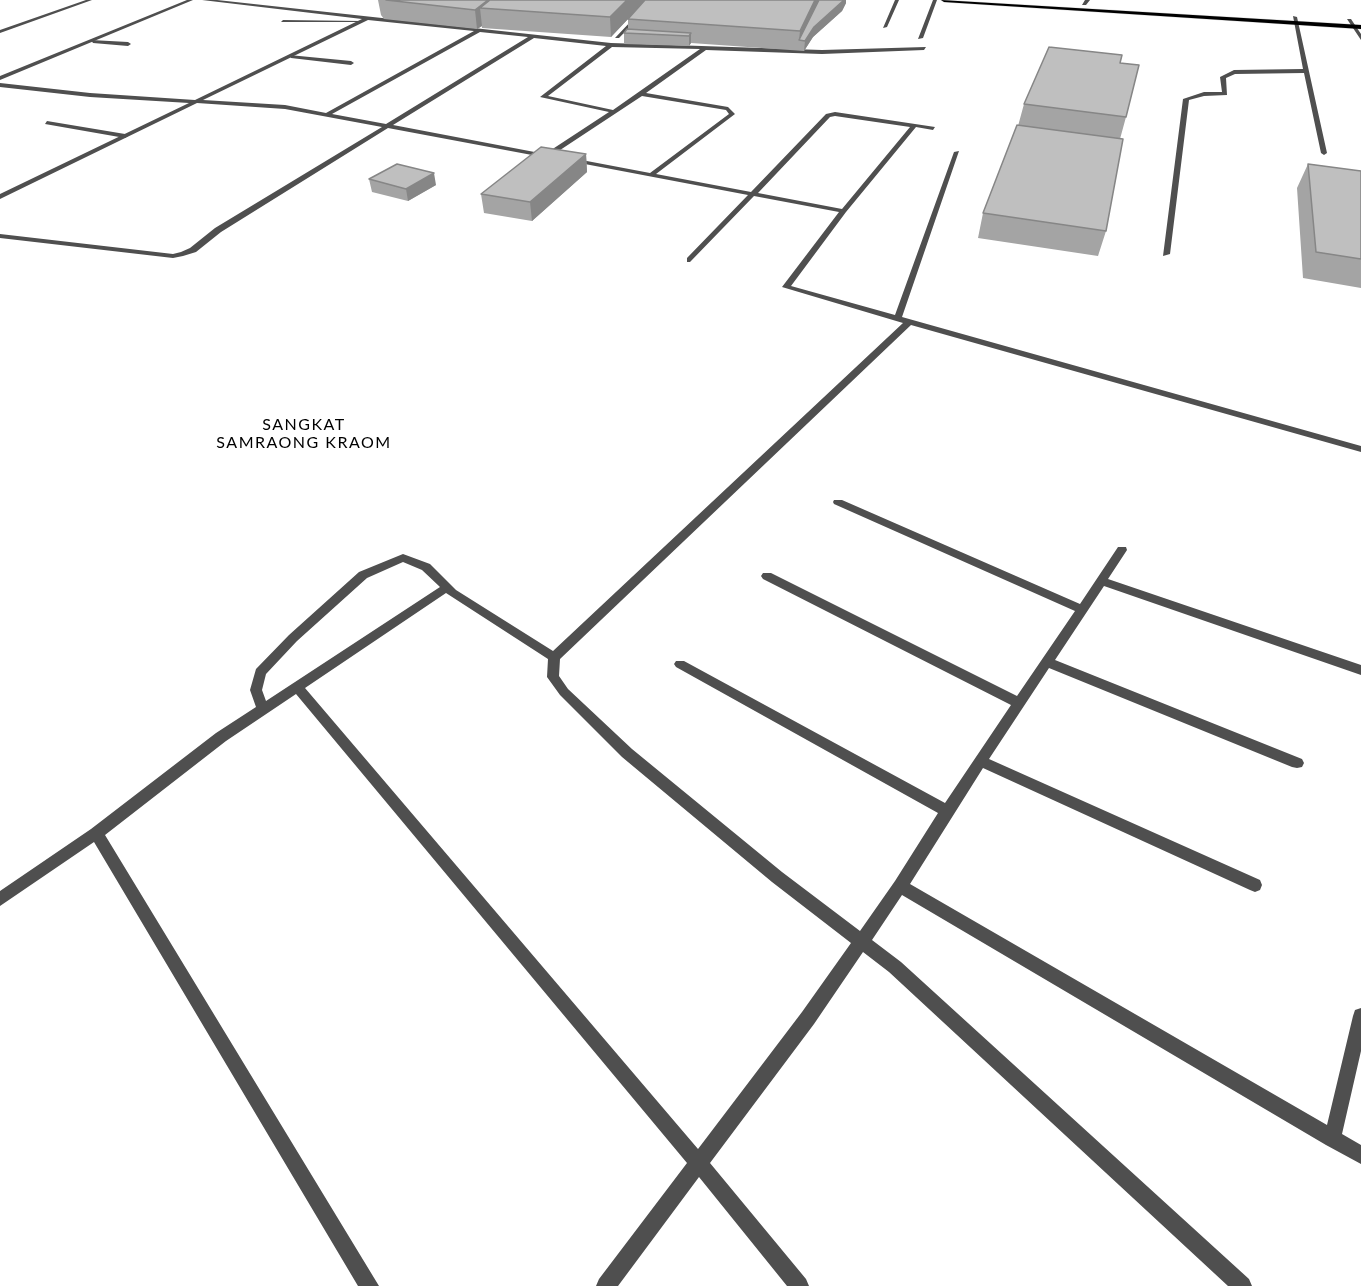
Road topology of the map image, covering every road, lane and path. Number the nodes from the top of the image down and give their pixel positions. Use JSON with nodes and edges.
{"nodes":[{"id":1,"x":90,"y":0,"type":"edge"},
{"id":2,"x":191,"y":0,"type":"edge"},
{"id":3,"x":204,"y":0,"type":"edge"},
{"id":4,"x":654,"y":0,"type":"edge"},
{"id":5,"x":897,"y":0,"type":"edge"},
{"id":6,"x":935,"y":0,"type":"edge"},
{"id":7,"x":944,"y":0,"type":"edge"},
{"id":8,"x":1021,"y":0,"type":"edge"},
{"id":9,"x":1086,"y":2,"type":"edge"},
{"id":10,"x":380,"y":14,"type":"dead end"},
{"id":11,"x":369,"y":18,"type":"junction"},
{"id":12,"x":1296,"y":20,"type":"junction"},
{"id":13,"x":283,"y":21,"type":"dead end"},
{"id":14,"x":1361,"y":21,"type":"edge"},
{"id":15,"x":361,"y":22,"type":"junction"},
{"id":16,"x":1351,"y":23,"type":"junction"},
{"id":17,"x":885,"y":27,"type":"dead end"},
{"id":18,"x":1361,"y":27,"type":"edge"},
{"id":19,"x":478,"y":31,"type":"junction"},
{"id":20,"x":0,"y":32,"type":"edge"},
{"id":21,"x":532,"y":37,"type":"junction"},
{"id":22,"x":617,"y":37,"type":"edge"},
{"id":23,"x":920,"y":38,"type":"dead end"},
{"id":24,"x":1361,"y":38,"type":"edge"},
{"id":25,"x":93,"y":41,"type":"junction"},
{"id":26,"x":128,"y":44,"type":"dead end"},
{"id":27,"x":611,"y":45,"type":"junction"},
{"id":28,"x":924,"y":48,"type":"dead end"},
{"id":29,"x":704,"y":49,"type":"junction"},
{"id":30,"x":291,"y":56,"type":"junction"},
{"id":31,"x":351,"y":63,"type":"dead end"},
{"id":32,"x":1306,"y":71,"type":"junction"},
{"id":33,"x":0,"y":78,"type":"edge"},
{"id":34,"x":0,"y":85,"type":"edge"},
{"id":35,"x":641,"y":94,"type":"junction"},
{"id":36,"x":192,"y":102,"type":"junction"},
{"id":37,"x":612,"y":111,"type":"junction"},
{"id":38,"x":328,"y":114,"type":"junction"},
{"id":39,"x":47,"y":123,"type":"dead end"},
{"id":40,"x":915,"y":125,"type":"junction"},
{"id":41,"x":387,"y":126,"type":"junction"},
{"id":42,"x":933,"y":128,"type":"dead end"},
{"id":43,"x":125,"y":136,"type":"junction"},
{"id":44,"x":957,"y":152,"type":"dead end"},
{"id":45,"x":1324,"y":153,"type":"dead end"},
{"id":46,"x":546,"y":156,"type":"junction"},
{"id":47,"x":537,"y":163,"type":"edge"},
{"id":48,"x":652,"y":174,"type":"junction"},
{"id":49,"x":753,"y":194,"type":"junction"},
{"id":50,"x":0,"y":197,"type":"edge"},
{"id":51,"x":844,"y":211,"type":"junction"},
{"id":52,"x":0,"y":236,"type":"edge"},
{"id":53,"x":1166,"y":254,"type":"dead end"},
{"id":54,"x":690,"y":260,"type":"dead end"},
{"id":55,"x":904,"y":320,"type":"junction"},
{"id":56,"x":1361,"y":449,"type":"edge"},
{"id":57,"x":838,"y":502,"type":"dead end"},
{"id":58,"x":1122,"y":550,"type":"dead end"},
{"id":59,"x":767,"y":576,"type":"dead end"},
{"id":60,"x":1101,"y":581,"type":"junction"},
{"id":61,"x":448,"y":587,"type":"junction"},
{"id":62,"x":1082,"y":610,"type":"junction"},
{"id":63,"x":554,"y":657,"type":"junction"},
{"id":64,"x":1047,"y":662,"type":"junction"},
{"id":65,"x":680,"y":664,"type":"dead end"},
{"id":66,"x":1361,"y":670,"type":"edge"},
{"id":67,"x":298,"y":688,"type":"junction"},
{"id":68,"x":1019,"y":703,"type":"junction"},
{"id":69,"x":263,"y":710,"type":"junction"},
{"id":70,"x":981,"y":761,"type":"junction"},
{"id":71,"x":1297,"y":763,"type":"dead end"},
{"id":72,"x":947,"y":811,"type":"junction"},
{"id":73,"x":96,"y":833,"type":"junction"},
{"id":74,"x":1255,"y":885,"type":"dead end"},
{"id":75,"x":900,"y":886,"type":"junction"},
{"id":76,"x":0,"y":899,"type":"edge"},
{"id":77,"x":861,"y":942,"type":"junction"},
{"id":78,"x":1361,"y":1016,"type":"edge"},
{"id":79,"x":1332,"y":1139,"type":"junction"},
{"id":80,"x":1361,"y":1155,"type":"edge"},
{"id":81,"x":699,"y":1162,"type":"junction"},
{"id":82,"x":369,"y":1286,"type":"edge"},
{"id":83,"x":606,"y":1286,"type":"edge"},
{"id":84,"x":799,"y":1286,"type":"edge"},
{"id":85,"x":1242,"y":1286,"type":"edge"}],
"edges":[{"from":1,"to":20,"type":"street"},
{"from":2,"to":25,"type":"street"},
{"from":3,"to":11,"type":"street"},
{"from":4,"to":22,"type":"street"},
{"from":5,"to":17,"type":"street"},
{"from":6,"to":23,"type":"street"},
{"from":7,"to":12,"type":"main road"},
{"from":8,"to":9,"type":"main road"},
{"from":9,"to":12,"type":"main road"},
{"from":10,"to":11,"type":"street"},
{"from":11,"to":15,"type":"street"},
{"from":11,"to":19,"type":"street"},
{"from":12,"to":16,"type":"main road"},
{"from":12,"to":32,"type":"street"},
{"from":13,"to":15,"type":"street"},
{"from":14,"to":16,"type":"main road"},
{"from":15,"to":30,"type":"street"},
{"from":16,"to":18,"type":"main road"},
{"from":16,"to":24,"type":"street"},
{"from":19,"to":21,"type":"street"},
{"from":19,"to":38,"type":"street"},
{"from":21,"to":27,"type":"street"},
{"from":21,"to":41,"type":"street"},
{"from":25,"to":26,"type":"street"},
{"from":25,"to":33,"type":"street"},
{"from":27,"to":29,"type":"street"},
{"from":27,"to":37,"type":"street"},
{"from":28,"to":29,"type":"street"},
{"from":29,"to":35,"type":"street"},
{"from":30,"to":31,"type":"street"},
{"from":30,"to":36,"type":"street"},
{"from":32,"to":45,"type":"street"},
{"from":32,"to":53,"type":"street"},
{"from":34,"to":36,"type":"street"},
{"from":35,"to":37,"type":"street"},
{"from":35,"to":48,"type":"street"},
{"from":36,"to":38,"type":"street"},
{"from":36,"to":43,"type":"street"},
{"from":37,"to":46,"type":"street"},
{"from":38,"to":41,"type":"street"},
{"from":39,"to":43,"type":"street"},
{"from":40,"to":42,"type":"street"},
{"from":40,"to":49,"type":"street"},
{"from":40,"to":51,"type":"street"},
{"from":41,"to":46,"type":"street"},
{"from":41,"to":52,"type":"street"},
{"from":43,"to":50,"type":"street"},
{"from":44,"to":55,"type":"street"},
{"from":46,"to":47,"type":"street"},
{"from":46,"to":48,"type":"street"},
{"from":48,"to":49,"type":"street"},
{"from":49,"to":51,"type":"street"},
{"from":49,"to":54,"type":"street"},
{"from":51,"to":55,"type":"street"},
{"from":55,"to":56,"type":"street"},
{"from":55,"to":63,"type":"street"},
{"from":57,"to":62,"type":"street"},
{"from":58,"to":60,"type":"street"},
{"from":59,"to":68,"type":"street"},
{"from":60,"to":62,"type":"street"},
{"from":60,"to":66,"type":"street"},
{"from":61,"to":63,"type":"street"},
{"from":61,"to":67,"type":"street"},
{"from":61,"to":69,"type":"street"},
{"from":62,"to":64,"type":"street"},
{"from":63,"to":77,"type":"street"},
{"from":64,"to":68,"type":"street"},
{"from":64,"to":71,"type":"street"},
{"from":65,"to":72,"type":"street"},
{"from":67,"to":69,"type":"street"},
{"from":67,"to":81,"type":"street"},
{"from":68,"to":70,"type":"street"},
{"from":69,"to":73,"type":"street"},
{"from":70,"to":72,"type":"street"},
{"from":70,"to":74,"type":"street"},
{"from":72,"to":75,"type":"street"},
{"from":73,"to":76,"type":"street"},
{"from":73,"to":82,"type":"street"},
{"from":75,"to":77,"type":"street"},
{"from":75,"to":79,"type":"street"},
{"from":77,"to":81,"type":"street"},
{"from":77,"to":85,"type":"street"},
{"from":78,"to":79,"type":"street"},
{"from":79,"to":80,"type":"street"},
{"from":81,"to":83,"type":"street"},
{"from":81,"to":84,"type":"street"}]}
